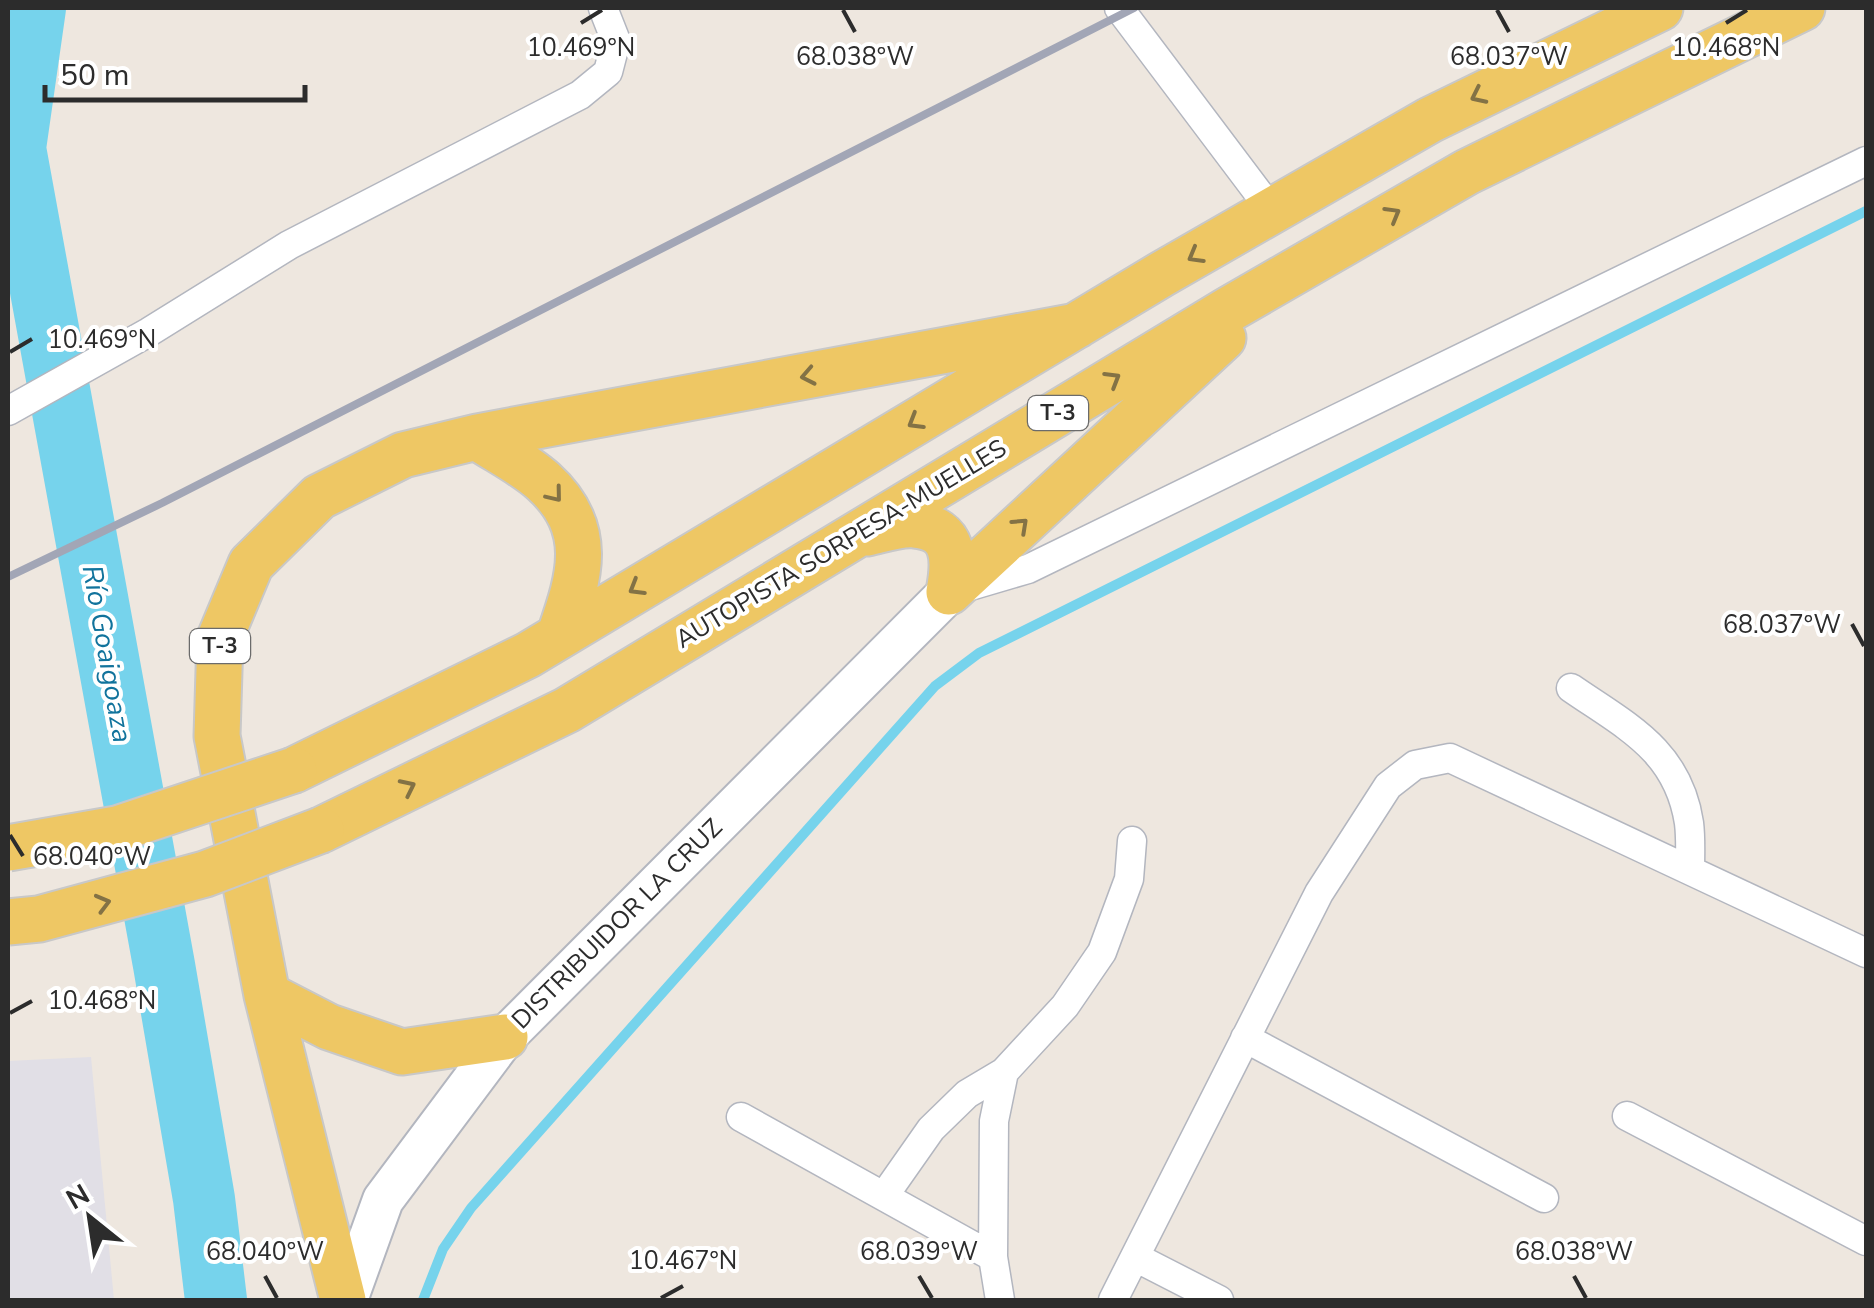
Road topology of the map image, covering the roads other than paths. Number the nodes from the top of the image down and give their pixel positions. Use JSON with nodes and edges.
{"nodes":[{"id":1,"x":603,"y":8,"type":"edge"},
{"id":2,"x":1119,"y":8,"type":"edge"},
{"id":3,"x":1660,"y":8,"type":"edge"},
{"id":4,"x":1802,"y":8,"type":"edge"},
{"id":5,"x":1866,"y":161,"type":"edge"},
{"id":6,"x":1272,"y":211,"type":"junction"},
{"id":7,"x":1308,"y":264,"type":"junction"},
{"id":8,"x":1076,"y":326,"type":"junction"},
{"id":9,"x":8,"y":411,"type":"edge"},
{"id":10,"x":477,"y":438,"type":"junction"},
{"id":11,"x":855,"y":535,"type":"junction"},
{"id":12,"x":949,"y":592,"type":"junction"},
{"id":13,"x":560,"y":634,"type":"junction"},
{"id":14,"x":1571,"y":688,"type":"dead end"},
{"id":15,"x":1132,"y":841,"type":"dead end"},
{"id":16,"x":8,"y":848,"type":"edge"},
{"id":17,"x":1690,"y":870,"type":"junction"},
{"id":18,"x":8,"y":922,"type":"edge"},
{"id":19,"x":1866,"y":953,"type":"edge"},
{"id":20,"x":267,"y":995,"type":"junction"},
{"id":21,"x":505,"y":1037,"type":"junction"},
{"id":22,"x":1245,"y":1038,"type":"junction"},
{"id":23,"x":1004,"y":1072,"type":"junction"},
{"id":24,"x":1626,"y":1116,"type":"dead end"},
{"id":25,"x":741,"y":1117,"type":"dead end"},
{"id":26,"x":884,"y":1196,"type":"junction"},
{"id":27,"x":1544,"y":1198,"type":"dead end"},
{"id":28,"x":1866,"y":1241,"type":"edge"},
{"id":29,"x":993,"y":1257,"type":"junction"},
{"id":30,"x":1135,"y":1258,"type":"junction"},
{"id":31,"x":345,"y":1300,"type":"edge"},
{"id":32,"x":1000,"y":1300,"type":"edge"},
{"id":33,"x":1113,"y":1300,"type":"edge"},
{"id":34,"x":1219,"y":1300,"type":"edge"}],
"edges":[{"from":1,"to":9,"type":"street"},
{"from":2,"to":6,"type":"street"},
{"from":3,"to":6,"type":"main road","number":"T-3","one_way":true},
{"from":7,"to":4,"type":"main road","name":"AUTOPISTA SORPESA-MUELLES","number":"T-3","one_way":true},
{"from":5,"to":12,"type":"street"},
{"from":6,"to":8,"type":"main road","number":"T-3","one_way":true},
{"from":11,"to":7,"type":"main road","name":"AUTOPISTA SORPESA-MUELLES","number":"T-3","one_way":true},
{"from":12,"to":7,"type":"main road","one_way":true},
{"from":8,"to":10,"type":"main road","one_way":true},
{"from":8,"to":13,"type":"main road","number":"T-3","one_way":true},
{"from":10,"to":13,"type":"main road","one_way":true},
{"from":10,"to":20,"type":"main road","number":"T-3"},
{"from":11,"to":12,"type":"main road"},
{"from":18,"to":11,"type":"main road","name":"AUTOPISTA SORPESA-MUELLES","number":"T-3","one_way":true,"bridge":true},
{"from":12,"to":21,"type":"main road","name":"DISTRIBUIDOR LA CRUZ"},
{"from":13,"to":16,"type":"main road","number":"T-3","bridge":true},
{"from":14,"to":17,"type":"street"},
{"from":15,"to":23,"type":"street"},
{"from":17,"to":19,"type":"street"},
{"from":17,"to":22,"type":"street"},
{"from":20,"to":21,"type":"main road"},
{"from":20,"to":31,"type":"main road","number":"T-3"},
{"from":21,"to":31,"type":"main road","name":"DISTRIBUIDOR LA CRUZ"},
{"from":22,"to":27,"type":"street"},
{"from":22,"to":30,"type":"street"},
{"from":23,"to":26,"type":"street"},
{"from":23,"to":29,"type":"street"},
{"from":24,"to":28,"type":"street"},
{"from":25,"to":26,"type":"street"},
{"from":26,"to":29,"type":"street"},
{"from":29,"to":32,"type":"street"},
{"from":30,"to":33,"type":"street"},
{"from":30,"to":34,"type":"street"}]}
